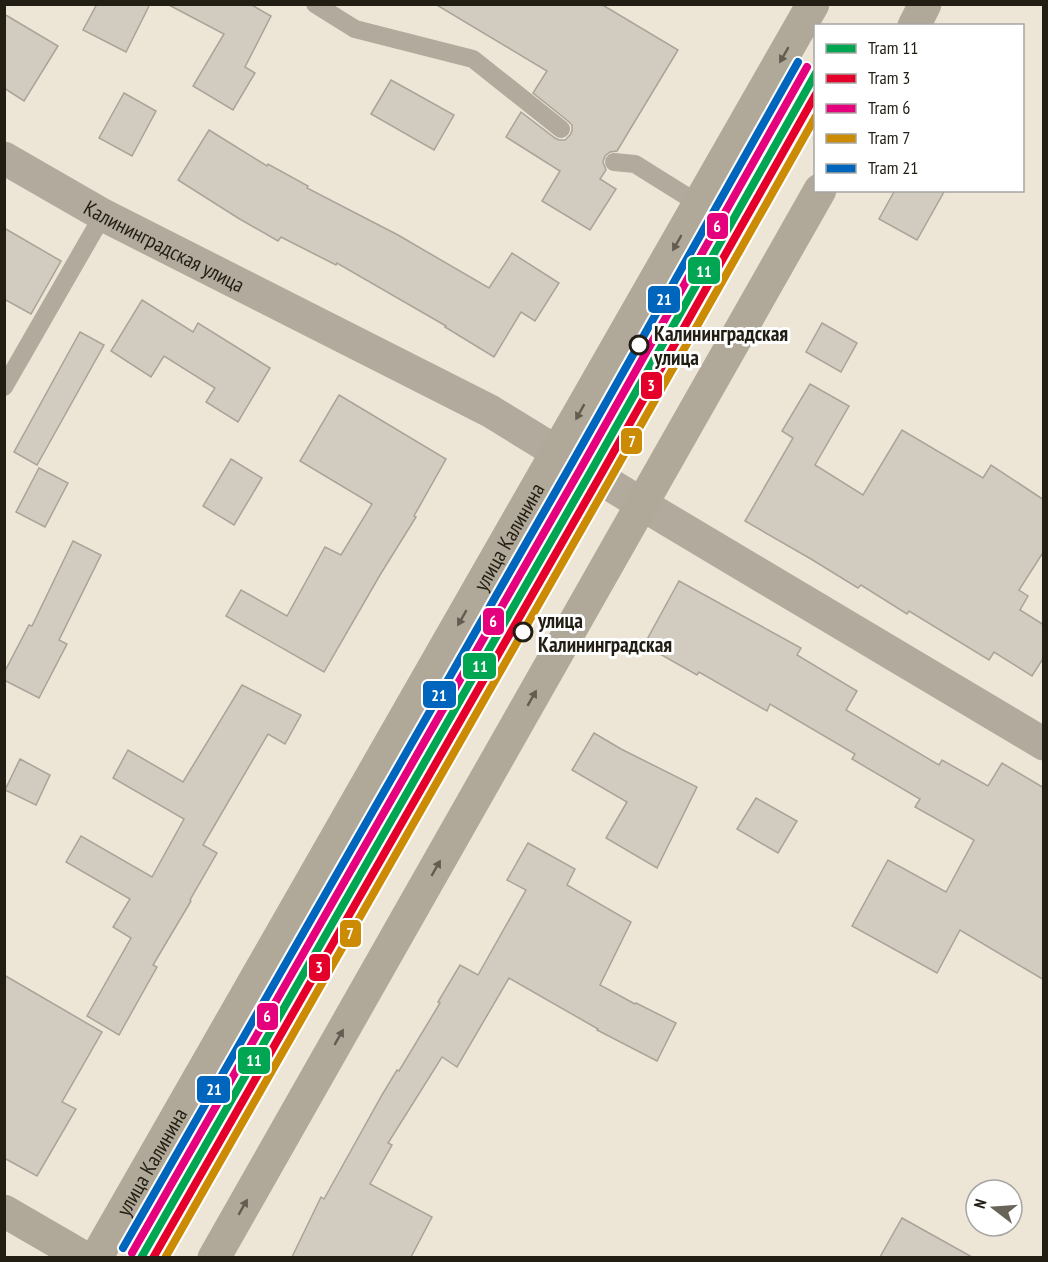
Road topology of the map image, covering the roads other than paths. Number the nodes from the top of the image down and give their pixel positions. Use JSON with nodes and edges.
{"nodes":[{"id":1,"x":315,"y":4,"type":"edge"},
{"id":2,"x":813,"y":4,"type":"edge"},
{"id":3,"x":926,"y":4,"type":"edge"},
{"id":4,"x":915,"y":24,"type":"edge"},
{"id":5,"x":561,"y":129,"type":"dead end"},
{"id":6,"x":4,"y":158,"type":"edge"},
{"id":7,"x":614,"y":162,"type":"dead end"},
{"id":8,"x":819,"y":192,"type":"edge"},
{"id":9,"x":699,"y":204,"type":"junction"},
{"id":10,"x":103,"y":215,"type":"junction"},
{"id":11,"x":4,"y":387,"type":"edge"},
{"id":12,"x":557,"y":452,"type":"junction"},
{"id":13,"x":642,"y":505,"type":"junction"},
{"id":14,"x":1044,"y":744,"type":"edge"},
{"id":15,"x":4,"y":1211,"type":"edge"},
{"id":16,"x":85,"y":1257,"type":"edge"},
{"id":17,"x":96,"y":1257,"type":"edge"},
{"id":18,"x":214,"y":1257,"type":"edge"}],
"edges":[{"from":1,"to":5,"type":"lane"},
{"from":2,"to":9,"type":"street","name":"улица Калинина","one_way":true},
{"from":3,"to":4,"type":"street"},
{"from":6,"to":10,"type":"street","name":"Калининградская улица"},
{"from":7,"to":9,"type":"lane"},
{"from":8,"to":13,"type":"street"},
{"from":9,"to":12,"type":"street","name":"улица Калинина","one_way":true},
{"from":10,"to":11,"type":"lane"},
{"from":10,"to":12,"type":"street","name":"Калининградская улица"},
{"from":12,"to":13,"type":"street","name":"Калининградская улица"},
{"from":12,"to":17,"type":"street","name":"улица Калинина","one_way":true},
{"from":13,"to":14,"type":"street","name":"Калининградская улица"},
{"from":18,"to":13,"type":"street","one_way":true},
{"from":15,"to":16,"type":"street"}]}
